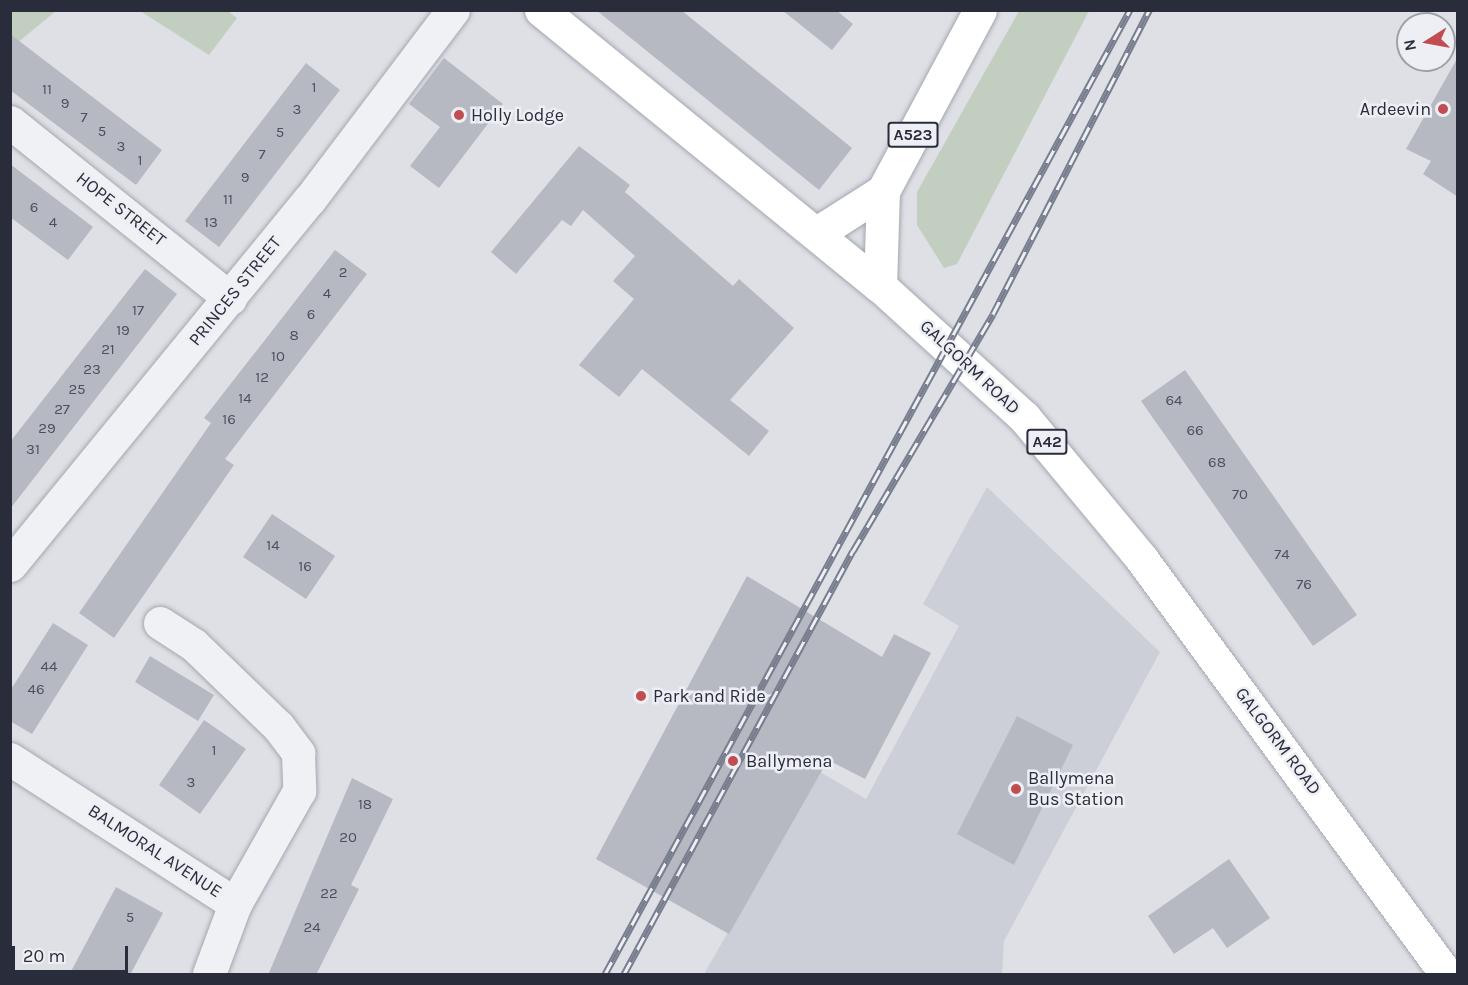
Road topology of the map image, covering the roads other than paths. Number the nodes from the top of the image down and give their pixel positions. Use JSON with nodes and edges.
{"nodes":[{"id":1,"x":453,"y":10,"type":"edge"},
{"id":2,"x":541,"y":10,"type":"edge"},
{"id":3,"x":980,"y":10,"type":"edge"},
{"id":4,"x":10,"y":122,"type":"edge"},
{"id":5,"x":883,"y":191,"type":"junction"},
{"id":6,"x":817,"y":233,"type":"junction"},
{"id":7,"x":880,"y":286,"type":"junction"},
{"id":8,"x":230,"y":298,"type":"junction"},
{"id":9,"x":10,"y":565,"type":"edge"},
{"id":10,"x":160,"y":622,"type":"dead end"},
{"id":11,"x":10,"y":759,"type":"edge"},
{"id":12,"x":235,"y":904,"type":"junction"},
{"id":13,"x":209,"y":975,"type":"edge"},
{"id":14,"x":1446,"y":975,"type":"edge"}],
"edges":[{"from":1,"to":8,"type":"street","name":"PRINCES STREET"},
{"from":2,"to":6,"type":"main road","name":"GALGORM ROAD","number":"A42"},
{"from":3,"to":5,"type":"main road","number":"A523"},
{"from":4,"to":8,"type":"street","name":"HOPE STREET"},
{"from":5,"to":6,"type":"main road","number":"A523"},
{"from":5,"to":7,"type":"main road","number":"A523"},
{"from":6,"to":7,"type":"main road","name":"GALGORM ROAD","number":"A42"},
{"from":7,"to":14,"type":"main road","name":"GALGORM ROAD","number":"A42"},
{"from":8,"to":9,"type":"street","name":"PRINCES STREET"},
{"from":10,"to":12,"type":"street"},
{"from":11,"to":12,"type":"street","name":"BALMORAL AVENUE"},
{"from":12,"to":13,"type":"street","name":"BALMORAL AVENUE"}]}
